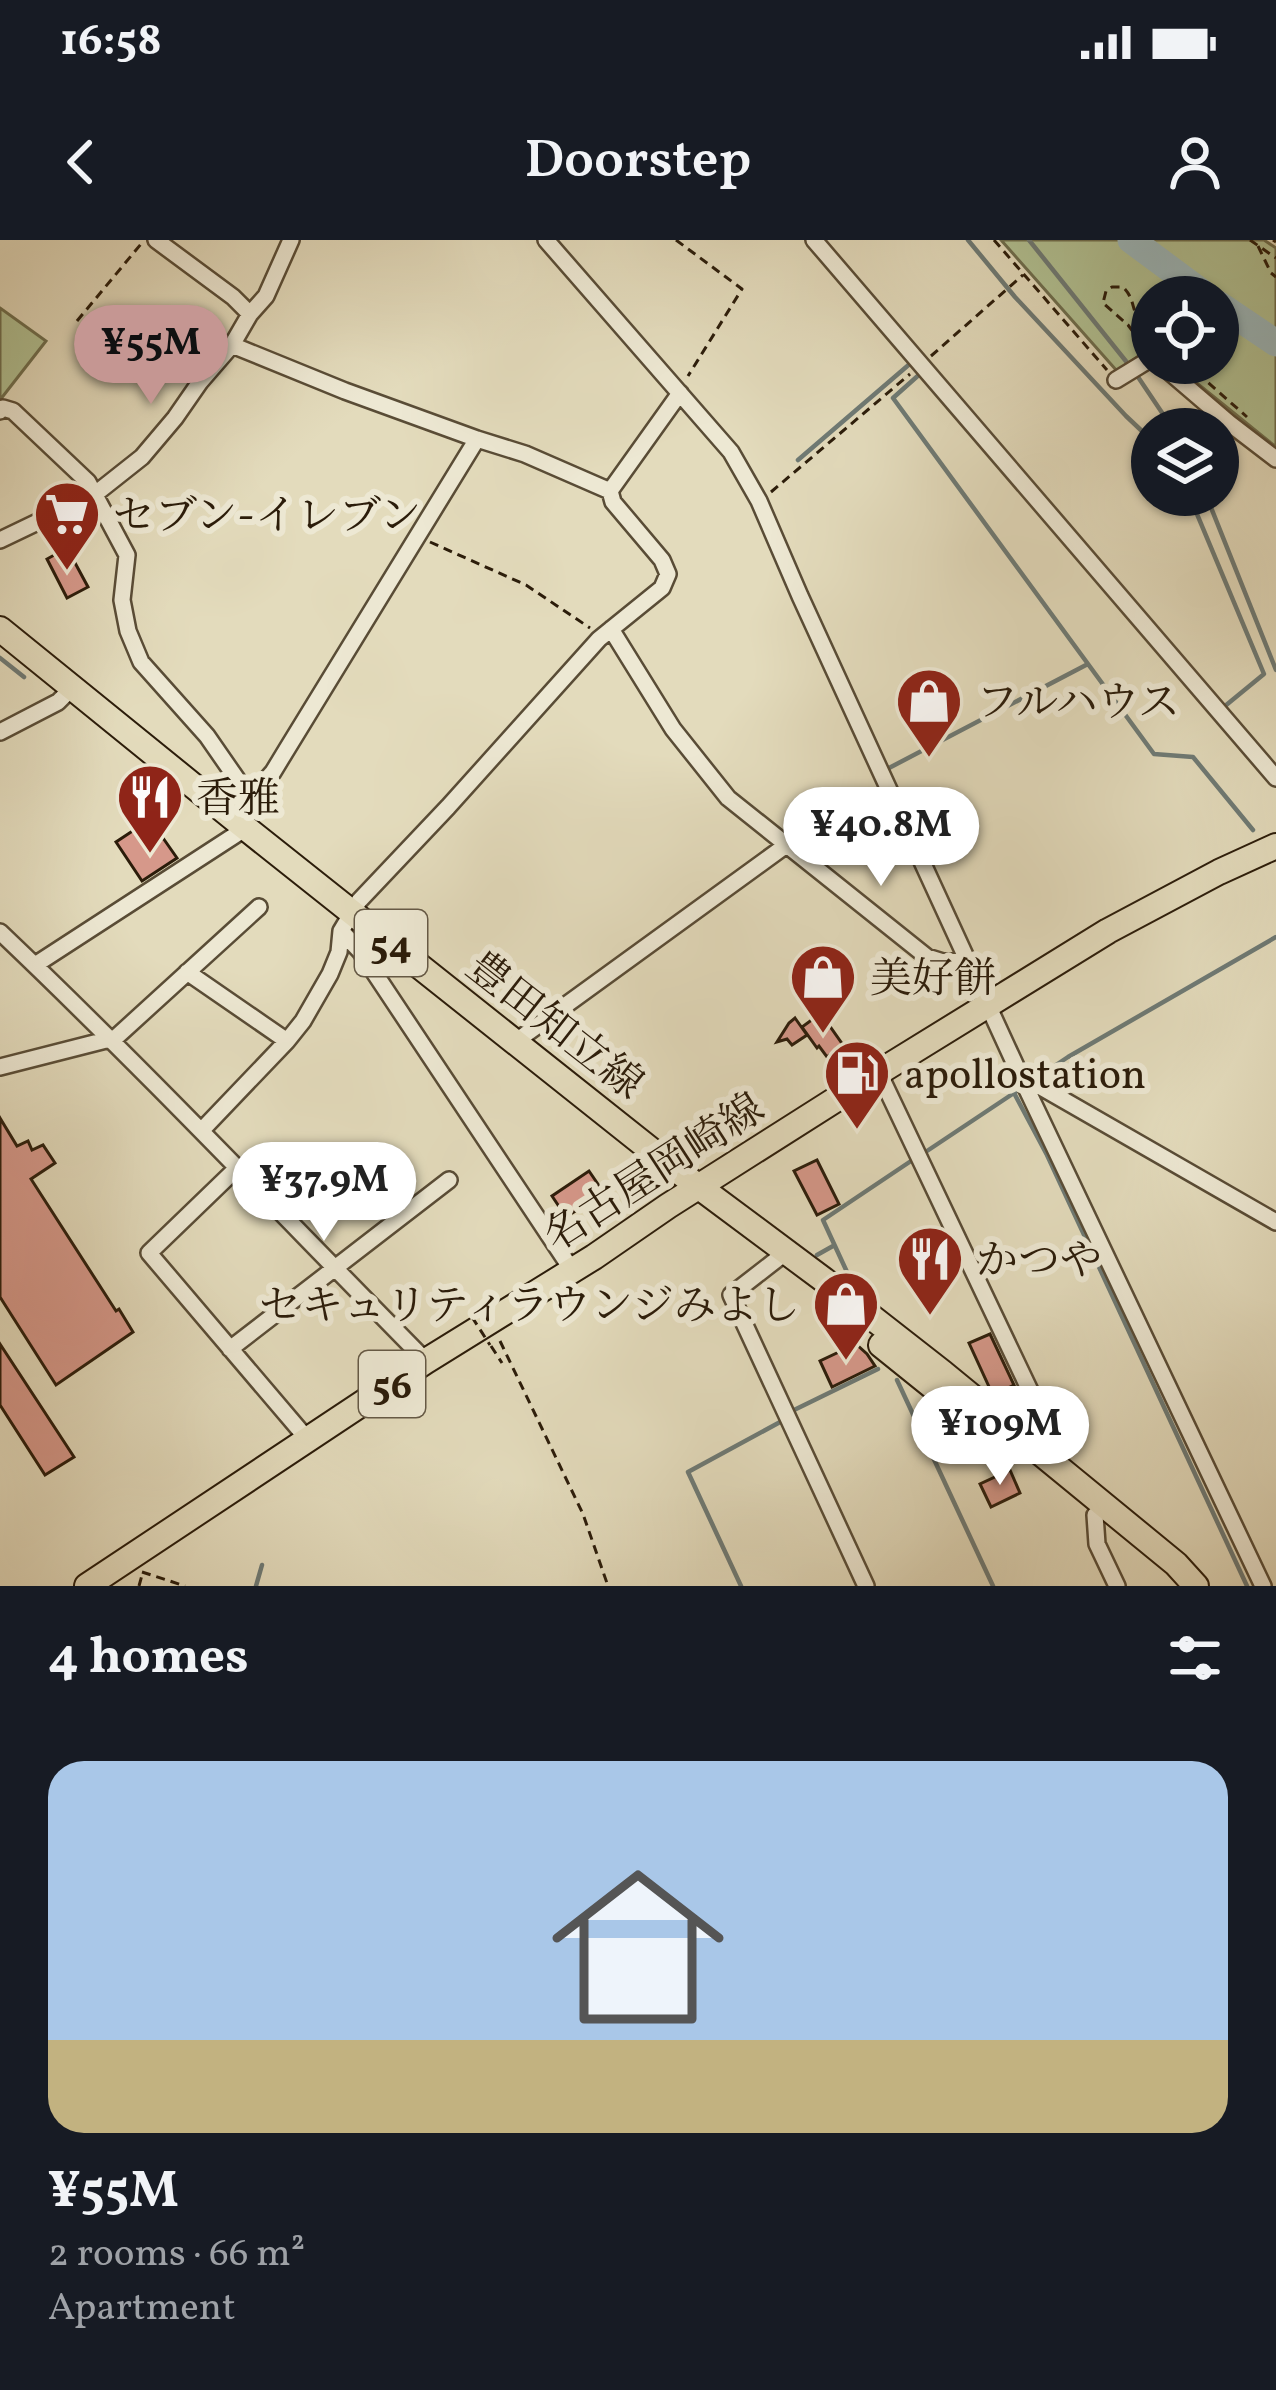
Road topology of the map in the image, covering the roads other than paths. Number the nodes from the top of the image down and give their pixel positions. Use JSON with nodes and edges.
{"nodes":[{"id":1,"x":156,"y":240,"type":"edge"},
{"id":2,"x":291,"y":240,"type":"edge"},
{"id":3,"x":546,"y":240,"type":"edge"},
{"id":4,"x":814,"y":240,"type":"edge"},
{"id":5,"x":250,"y":314,"type":"junction"},
{"id":6,"x":232,"y":345,"type":"junction"},
{"id":7,"x":1131,"y":372,"type":"edge"},
{"id":8,"x":1119,"y":380,"type":"road end"},
{"id":9,"x":1184,"y":384,"type":"edge"},
{"id":10,"x":680,"y":392,"type":"junction"},
{"id":11,"x":0,"y":411,"type":"edge"},
{"id":12,"x":477,"y":440,"type":"junction"},
{"id":13,"x":1276,"y":459,"type":"edge"},
{"id":14,"x":610,"y":491,"type":"junction"},
{"id":15,"x":94,"y":495,"type":"junction"},
{"id":16,"x":0,"y":539,"type":"edge"},
{"id":17,"x":0,"y":629,"type":"edge"},
{"id":18,"x":605,"y":634,"type":"junction"},
{"id":19,"x":72,"y":688,"type":"junction"},
{"id":20,"x":0,"y":732,"type":"edge"},
{"id":21,"x":1276,"y":778,"type":"edge"},
{"id":22,"x":250,"y":798,"type":"junction"},
{"id":23,"x":239,"y":823,"type":"junction"},
{"id":24,"x":785,"y":846,"type":"junction"},
{"id":25,"x":1276,"y":846,"type":"edge"},
{"id":26,"x":259,"y":907,"type":"dead end"},
{"id":27,"x":346,"y":921,"type":"junction"},
{"id":28,"x":1,"y":935,"type":"edge"},
{"id":29,"x":969,"y":960,"type":"junction"},
{"id":30,"x":34,"y":965,"type":"junction"},
{"id":31,"x":187,"y":972,"type":"junction"},
{"id":32,"x":989,"y":1006,"type":"junction"},
{"id":33,"x":111,"y":1040,"type":"junction"},
{"id":34,"x":287,"y":1041,"type":"junction"},
{"id":35,"x":515,"y":1042,"type":"junction"},
{"id":36,"x":0,"y":1067,"type":"edge"},
{"id":37,"x":879,"y":1072,"type":"junction"},
{"id":38,"x":1020,"y":1075,"type":"junction"},
{"id":39,"x":202,"y":1130,"type":"junction"},
{"id":40,"x":236,"y":1169,"type":"junction"},
{"id":41,"x":449,"y":1180,"type":"dead end"},
{"id":42,"x":700,"y":1187,"type":"junction"},
{"id":43,"x":1275,"y":1218,"type":"edge"},
{"id":44,"x":785,"y":1253,"type":"junction"},
{"id":45,"x":335,"y":1268,"type":"junction"},
{"id":46,"x":572,"y":1270,"type":"junction"},
{"id":47,"x":230,"y":1349,"type":"junction"},
{"id":48,"x":427,"y":1360,"type":"junction"},
{"id":49,"x":309,"y":1441,"type":"junction"},
{"id":50,"x":1049,"y":1459,"type":"junction"},
{"id":51,"x":1095,"y":1515,"type":"junction"},
{"id":52,"x":87,"y":1586,"type":"edge"},
{"id":53,"x":866,"y":1586,"type":"edge"},
{"id":54,"x":1117,"y":1586,"type":"edge"},
{"id":55,"x":1176,"y":1586,"type":"edge"},
{"id":56,"x":1196,"y":1586,"type":"edge"},
{"id":57,"x":1263,"y":1586,"type":"edge"}],
"edges":[{"from":1,"to":5,"type":"street"},
{"from":2,"to":5,"type":"street"},
{"from":3,"to":10,"type":"street"},
{"from":4,"to":21,"type":"street"},
{"from":5,"to":6,"type":"street"},
{"from":6,"to":12,"type":"street"},
{"from":6,"to":15,"type":"street"},
{"from":7,"to":8,"type":"street"},
{"from":9,"to":13,"type":"street"},
{"from":10,"to":14,"type":"street"},
{"from":10,"to":29,"type":"street"},
{"from":11,"to":15,"type":"street"},
{"from":12,"to":14,"type":"street"},
{"from":12,"to":22,"type":"street"},
{"from":14,"to":18,"type":"street"},
{"from":15,"to":16,"type":"street"},
{"from":15,"to":22,"type":"street"},
{"from":17,"to":19,"type":"main road","name":"豊田知立線","number":"54"},
{"from":18,"to":24,"type":"street"},
{"from":18,"to":27,"type":"street"},
{"from":19,"to":20,"type":"street"},
{"from":19,"to":23,"type":"main road","name":"豊田知立線","number":"54"},
{"from":22,"to":23,"type":"street"},
{"from":23,"to":27,"type":"main road","name":"豊田知立線","number":"54"},
{"from":23,"to":30,"type":"street"},
{"from":24,"to":29,"type":"street"},
{"from":24,"to":35,"type":"street"},
{"from":25,"to":32,"type":"main road","name":"名古屋岡崎線","number":"56"},
{"from":26,"to":31,"type":"street"},
{"from":27,"to":34,"type":"street"},
{"from":27,"to":35,"type":"main road","name":"豊田知立線","number":"54"},
{"from":27,"to":46,"type":"street"},
{"from":28,"to":30,"type":"street"},
{"from":29,"to":32,"type":"street"},
{"from":30,"to":33,"type":"street"},
{"from":31,"to":33,"type":"street"},
{"from":31,"to":34,"type":"street"},
{"from":32,"to":37,"type":"main road","name":"名古屋岡崎線","number":"56"},
{"from":32,"to":38,"type":"street"},
{"from":33,"to":36,"type":"street"},
{"from":33,"to":39,"type":"street"},
{"from":34,"to":39,"type":"street"},
{"from":35,"to":42,"type":"main road","name":"豊田知立線","number":"54"},
{"from":37,"to":42,"type":"main road","name":"名古屋岡崎線","number":"56"},
{"from":37,"to":50,"type":"street"},
{"from":38,"to":43,"type":"street"},
{"from":38,"to":57,"type":"street"},
{"from":39,"to":40,"type":"street"},
{"from":40,"to":45,"type":"street"},
{"from":40,"to":47,"type":"street"},
{"from":41,"to":45,"type":"street"},
{"from":42,"to":44,"type":"main road","name":"豊田知立線","number":"54"},
{"from":42,"to":46,"type":"main road","name":"名古屋岡崎線","number":"56"},
{"from":44,"to":50,"type":"main road","name":"豊田知立線","number":"54"},
{"from":44,"to":51,"type":"main road","name":"豊田知立線","number":"54"},
{"from":44,"to":53,"type":"street"},
{"from":45,"to":47,"type":"street"},
{"from":45,"to":48,"type":"street"},
{"from":46,"to":48,"type":"main road","name":"名古屋岡崎線","number":"56"},
{"from":47,"to":49,"type":"street"},
{"from":48,"to":49,"type":"main road","name":"名古屋岡崎線","number":"56"},
{"from":49,"to":52,"type":"main road","name":"名古屋岡崎線","number":"56"},
{"from":50,"to":56,"type":"main road","name":"豊田知立線","number":"54"},
{"from":51,"to":54,"type":"street"},
{"from":51,"to":55,"type":"main road","name":"豊田知立線","number":"54"}]}
